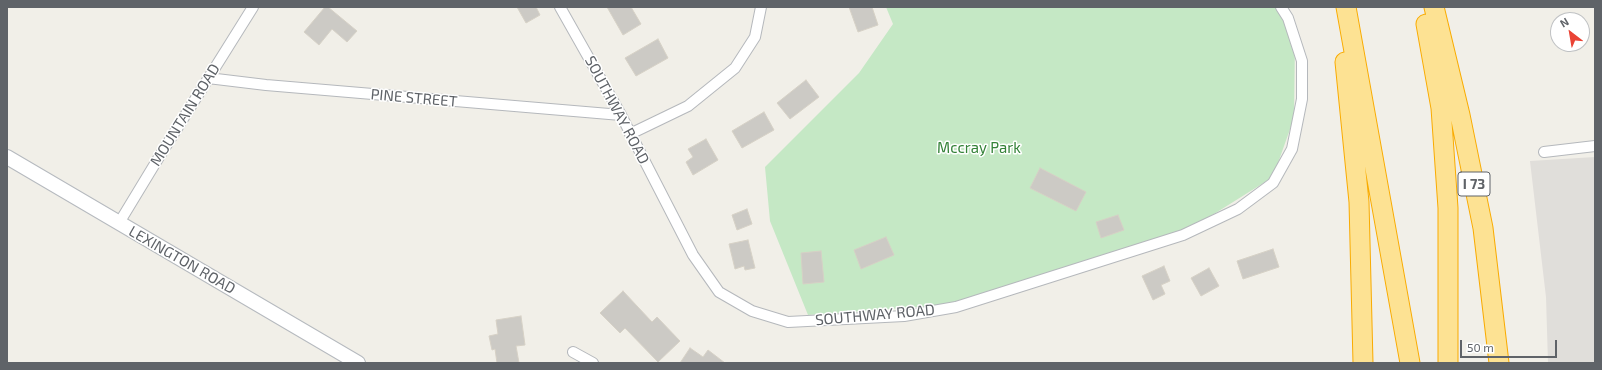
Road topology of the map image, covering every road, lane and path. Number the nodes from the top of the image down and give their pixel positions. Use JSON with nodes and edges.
{"nodes":[{"id":1,"x":253,"y":7,"type":"edge"},
{"id":2,"x":560,"y":7,"type":"edge"},
{"id":3,"x":761,"y":7,"type":"edge"},
{"id":4,"x":1281,"y":7,"type":"edge"},
{"id":5,"x":1339,"y":7,"type":"edge"},
{"id":6,"x":1346,"y":7,"type":"edge"},
{"id":7,"x":1424,"y":7,"type":"edge"},
{"id":8,"x":1434,"y":7,"type":"edge"},
{"id":9,"x":208,"y":78,"type":"junction"},
{"id":10,"x":621,"y":115,"type":"junction"},
{"id":11,"x":630,"y":134,"type":"junction"},
{"id":12,"x":1595,"y":146,"type":"edge"},
{"id":13,"x":1544,"y":152,"type":"dead end"},
{"id":14,"x":7,"y":157,"type":"edge"},
{"id":15,"x":119,"y":223,"type":"junction"},
{"id":16,"x":573,"y":352,"type":"dead end"},
{"id":17,"x":358,"y":363,"type":"edge"},
{"id":18,"x":593,"y":363,"type":"edge"},
{"id":19,"x":1363,"y":363,"type":"edge"},
{"id":20,"x":1410,"y":363,"type":"edge"},
{"id":21,"x":1448,"y":363,"type":"edge"},
{"id":22,"x":1499,"y":363,"type":"edge"}],
"edges":[{"from":1,"to":9,"type":"street","name":"MOUNTAIN ROAD"},
{"from":2,"to":10,"type":"street","name":"SOUTHWAY ROAD"},
{"from":3,"to":11,"type":"street"},
{"from":4,"to":11,"type":"street","name":"SOUTHWAY ROAD"},
{"from":5,"to":19,"type":"highway"},
{"from":6,"to":20,"type":"highway"},
{"from":7,"to":21,"type":"highway"},
{"from":8,"to":22,"type":"highway","number":"I 73"},
{"from":9,"to":10,"type":"street","name":"PINE STREET"},
{"from":9,"to":15,"type":"street","name":"MOUNTAIN ROAD"},
{"from":10,"to":11,"type":"street","name":"SOUTHWAY ROAD"},
{"from":12,"to":13,"type":"street"},
{"from":14,"to":15,"type":"main road","name":"LEXINGTON ROAD"},
{"from":15,"to":17,"type":"main road","name":"LEXINGTON ROAD"},
{"from":16,"to":18,"type":"street"}]}
